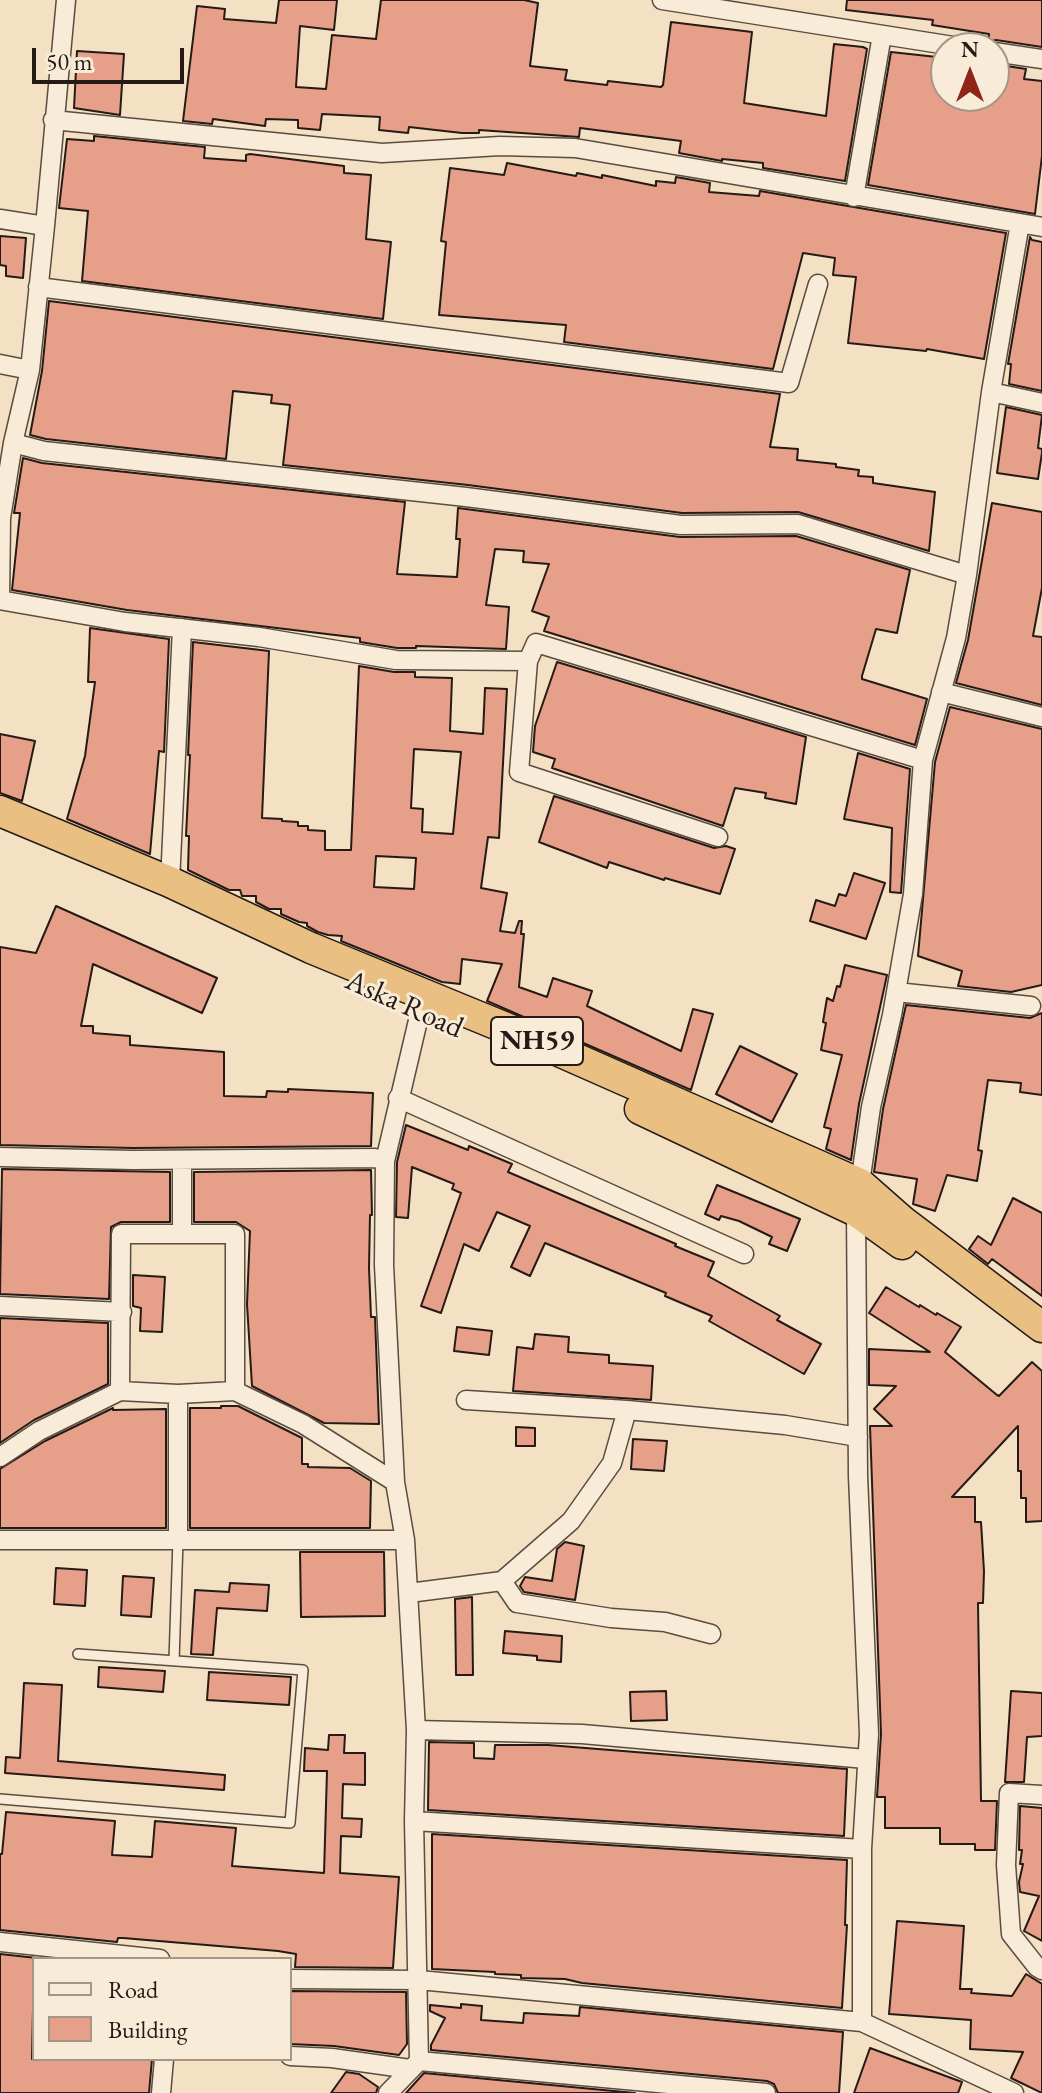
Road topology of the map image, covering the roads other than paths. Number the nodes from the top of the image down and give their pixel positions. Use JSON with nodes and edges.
{"nodes":[{"id":1,"x":66,"y":0,"type":"edge"},
{"id":2,"x":662,"y":0,"type":"edge"},
{"id":3,"x":752,"y":8,"type":"edge"},
{"id":4,"x":882,"y":35,"type":"junction"},
{"id":5,"x":930,"y":42,"type":"edge"},
{"id":6,"x":1010,"y":54,"type":"edge"},
{"id":7,"x":1042,"y":59,"type":"edge"},
{"id":8,"x":53,"y":120,"type":"junction"},
{"id":9,"x":854,"y":197,"type":"junction"},
{"id":10,"x":0,"y":219,"type":"edge"},
{"id":11,"x":1020,"y":223,"type":"junction"},
{"id":12,"x":45,"y":226,"type":"junction"},
{"id":13,"x":1042,"y":227,"type":"edge"},
{"id":14,"x":818,"y":284,"type":"dead end"},
{"id":15,"x":38,"y":287,"type":"junction"},
{"id":16,"x":0,"y":364,"type":"edge"},
{"id":17,"x":30,"y":370,"type":"junction"},
{"id":18,"x":991,"y":392,"type":"junction"},
{"id":19,"x":1042,"y":403,"type":"edge"},
{"id":20,"x":13,"y":443,"type":"junction"},
{"id":21,"x":0,"y":518,"type":"edge"},
{"id":22,"x":967,"y":575,"type":"junction"},
{"id":23,"x":182,"y":628,"type":"junction"},
{"id":24,"x":528,"y":661,"type":"junction"},
{"id":25,"x":941,"y":692,"type":"junction"},
{"id":26,"x":1042,"y":717,"type":"edge"},
{"id":27,"x":923,"y":760,"type":"junction"},
{"id":28,"x":0,"y":811,"type":"edge"},
{"id":29,"x":0,"y":832,"type":"edge"},
{"id":30,"x":718,"y":837,"type":"dead end"},
{"id":31,"x":170,"y":882,"type":"junction"},
{"id":32,"x":896,"y":992,"type":"junction"},
{"id":33,"x":1031,"y":1006,"type":"dead end"},
{"id":34,"x":420,"y":1012,"type":"junction"},
{"id":35,"x":398,"y":1098,"type":"junction"},
{"id":36,"x":0,"y":1157,"type":"edge"},
{"id":37,"x":182,"y":1160,"type":"junction"},
{"id":38,"x":385,"y":1161,"type":"junction"},
{"id":39,"x":858,"y":1197,"type":"junction"},
{"id":40,"x":182,"y":1234,"type":"junction"},
{"id":41,"x":744,"y":1254,"type":"dead end"},
{"id":42,"x":0,"y":1306,"type":"edge"},
{"id":43,"x":122,"y":1312,"type":"junction"},
{"id":44,"x":1042,"y":1327,"type":"edge"},
{"id":45,"x":1042,"y":1348,"type":"edge"},
{"id":46,"x":120,"y":1391,"type":"junction"},
{"id":47,"x":235,"y":1391,"type":"junction"},
{"id":48,"x":178,"y":1394,"type":"junction"},
{"id":49,"x":466,"y":1400,"type":"dead end"},
{"id":50,"x":627,"y":1410,"type":"junction"},
{"id":51,"x":858,"y":1437,"type":"junction"},
{"id":52,"x":0,"y":1457,"type":"edge"},
{"id":53,"x":395,"y":1482,"type":"junction"},
{"id":54,"x":0,"y":1540,"type":"edge"},
{"id":55,"x":178,"y":1540,"type":"junction"},
{"id":56,"x":405,"y":1540,"type":"junction"},
{"id":57,"x":502,"y":1581,"type":"junction"},
{"id":58,"x":409,"y":1593,"type":"junction"},
{"id":59,"x":711,"y":1634,"type":"dead end"},
{"id":60,"x":78,"y":1654,"type":"dead end"},
{"id":61,"x":174,"y":1661,"type":"junction"},
{"id":62,"x":416,"y":1730,"type":"junction"},
{"id":63,"x":866,"y":1759,"type":"junction"},
{"id":64,"x":1042,"y":1795,"type":"edge"},
{"id":65,"x":0,"y":1799,"type":"edge"},
{"id":66,"x":414,"y":1821,"type":"junction"},
{"id":67,"x":862,"y":1849,"type":"junction"},
{"id":68,"x":0,"y":1942,"type":"edge"},
{"id":69,"x":141,"y":1957,"type":"edge"},
{"id":70,"x":1042,"y":1970,"type":"edge"},
{"id":71,"x":292,"y":1979,"type":"edge"},
{"id":72,"x":419,"y":1980,"type":"junction"},
{"id":73,"x":862,"y":2022,"type":"junction"},
{"id":74,"x":292,"y":2056,"type":"edge"},
{"id":75,"x":164,"y":2061,"type":"edge"},
{"id":76,"x":414,"y":2065,"type":"junction"},
{"id":77,"x":161,"y":2093,"type":"edge"},
{"id":78,"x":388,"y":2093,"type":"edge"},
{"id":79,"x":766,"y":2093,"type":"edge"},
{"id":80,"x":1014,"y":2093,"type":"edge"}],
"edges":[{"from":1,"to":8,"type":"street"},
{"from":2,"to":3,"type":"street"},
{"from":3,"to":4,"type":"street"},
{"from":4,"to":5,"type":"street"},
{"from":4,"to":9,"type":"street"},
{"from":6,"to":7,"type":"street"},
{"from":8,"to":9,"type":"street"},
{"from":8,"to":12,"type":"street"},
{"from":9,"to":11,"type":"street"},
{"from":10,"to":12,"type":"street"},
{"from":11,"to":13,"type":"street"},
{"from":11,"to":18,"type":"street"},
{"from":12,"to":15,"type":"street"},
{"from":14,"to":15,"type":"street"},
{"from":15,"to":17,"type":"street"},
{"from":16,"to":17,"type":"street"},
{"from":17,"to":20,"type":"street"},
{"from":18,"to":19,"type":"street"},
{"from":18,"to":22,"type":"street"},
{"from":20,"to":21,"type":"street"},
{"from":20,"to":22,"type":"street"},
{"from":21,"to":23,"type":"street"},
{"from":22,"to":25,"type":"street"},
{"from":23,"to":24,"type":"street"},
{"from":23,"to":31,"type":"street"},
{"from":24,"to":27,"type":"street"},
{"from":24,"to":30,"type":"street"},
{"from":25,"to":26,"type":"street"},
{"from":25,"to":27,"type":"street"},
{"from":27,"to":32,"type":"street"},
{"from":28,"to":31,"type":"highway","number":"NH59"},
{"from":29,"to":34,"type":"highway","name":"Aska Road","number":"NH59"},
{"from":31,"to":39,"type":"highway","number":"NH59"},
{"from":32,"to":33,"type":"street"},
{"from":32,"to":39,"type":"street"},
{"from":34,"to":35,"type":"street"},
{"from":34,"to":39,"type":"highway","name":"Aska Road","number":"NH59"},
{"from":35,"to":38,"type":"street"},
{"from":35,"to":41,"type":"street"},
{"from":36,"to":37,"type":"street"},
{"from":37,"to":38,"type":"street"},
{"from":37,"to":40,"type":"street"},
{"from":38,"to":53,"type":"street"},
{"from":39,"to":44,"type":"highway","number":"NH59"},
{"from":39,"to":45,"type":"highway","name":"Aska Road","number":"NH59"},
{"from":39,"to":51,"type":"street"},
{"from":40,"to":43,"type":"street"},
{"from":40,"to":47,"type":"street"},
{"from":42,"to":43,"type":"street"},
{"from":43,"to":46,"type":"street"},
{"from":46,"to":48,"type":"street"},
{"from":46,"to":52,"type":"street"},
{"from":47,"to":48,"type":"street"},
{"from":47,"to":53,"type":"street"},
{"from":48,"to":55,"type":"street"},
{"from":49,"to":50,"type":"street"},
{"from":50,"to":51,"type":"street"},
{"from":50,"to":57,"type":"street"},
{"from":51,"to":63,"type":"street"},
{"from":53,"to":56,"type":"street"},
{"from":54,"to":55,"type":"street"},
{"from":55,"to":56,"type":"street"},
{"from":55,"to":61,"type":"lane"},
{"from":56,"to":58,"type":"street"},
{"from":57,"to":58,"type":"street"},
{"from":57,"to":59,"type":"street"},
{"from":58,"to":62,"type":"street"},
{"from":60,"to":61,"type":"lane"},
{"from":61,"to":65,"type":"lane"},
{"from":62,"to":63,"type":"street"},
{"from":62,"to":66,"type":"street"},
{"from":63,"to":67,"type":"street"},
{"from":64,"to":70,"type":"street"},
{"from":66,"to":67,"type":"street"},
{"from":66,"to":72,"type":"street"},
{"from":67,"to":73,"type":"street"},
{"from":68,"to":69,"type":"street"},
{"from":71,"to":72,"type":"street"},
{"from":72,"to":73,"type":"street"},
{"from":72,"to":76,"type":"street"},
{"from":73,"to":80,"type":"street"},
{"from":74,"to":76,"type":"street"},
{"from":75,"to":77,"type":"street"},
{"from":76,"to":78,"type":"street"},
{"from":76,"to":79,"type":"street"}]}
